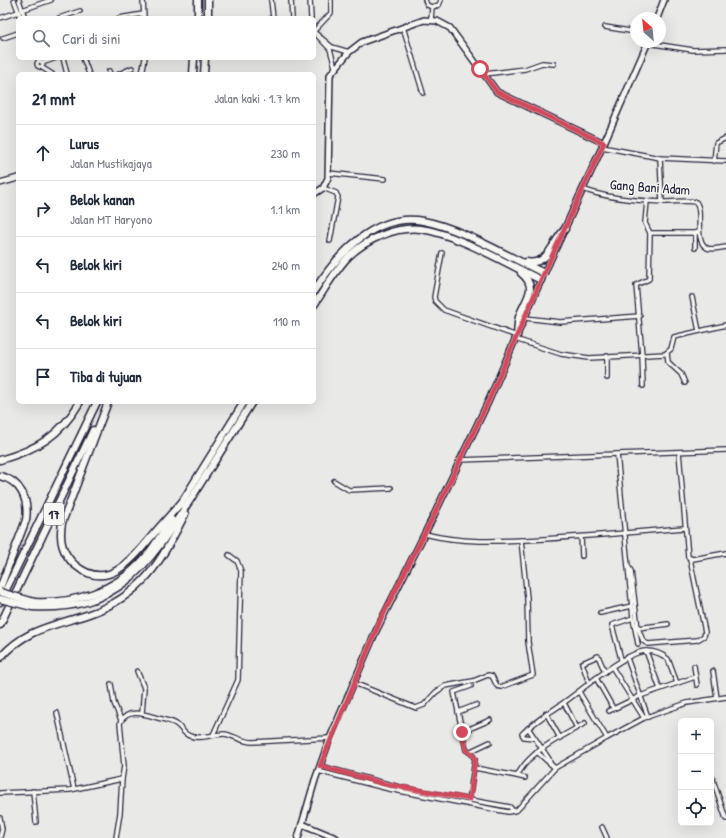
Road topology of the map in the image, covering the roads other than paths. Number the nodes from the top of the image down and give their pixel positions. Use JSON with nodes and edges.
{"nodes":[{"id":1,"x":14,"y":0,"type":"edge"},
{"id":2,"x":19,"y":0,"type":"edge"},
{"id":3,"x":51,"y":0,"type":"edge"},
{"id":4,"x":143,"y":0,"type":"edge"},
{"id":5,"x":198,"y":0,"type":"edge"},
{"id":6,"x":208,"y":0,"type":"edge"},
{"id":7,"x":272,"y":0,"type":"edge"},
{"id":8,"x":291,"y":0,"type":"edge"},
{"id":9,"x":310,"y":0,"type":"edge"},
{"id":10,"x":331,"y":0,"type":"edge"},
{"id":11,"x":425,"y":0,"type":"edge"},
{"id":12,"x":441,"y":0,"type":"edge"},
{"id":13,"x":664,"y":0,"type":"edge"},
{"id":14,"x":432,"y":7,"type":"junction"},
{"id":15,"x":20,"y":11,"type":"junction"},
{"id":16,"x":80,"y":11,"type":"dead end"},
{"id":17,"x":659,"y":12,"type":"edge"},
{"id":18,"x":21,"y":16,"type":"edge"},
{"id":19,"x":24,"y":16,"type":"edge"},
{"id":20,"x":65,"y":16,"type":"edge"},
{"id":21,"x":143,"y":16,"type":"edge"},
{"id":22,"x":198,"y":16,"type":"edge"},
{"id":23,"x":208,"y":16,"type":"edge"},
{"id":24,"x":273,"y":16,"type":"edge"},
{"id":25,"x":292,"y":16,"type":"edge"},
{"id":26,"x":311,"y":16,"type":"edge"},
{"id":27,"x":0,"y":18,"type":"edge"},
{"id":28,"x":432,"y":20,"type":"junction"},
{"id":29,"x":403,"y":27,"type":"junction"},
{"id":30,"x":605,"y":27,"type":"dead end"},
{"id":31,"x":316,"y":30,"type":"edge"},
{"id":32,"x":630,"y":31,"type":"edge"},
{"id":33,"x":16,"y":34,"type":"edge"},
{"id":34,"x":316,"y":34,"type":"edge"},
{"id":35,"x":316,"y":34,"type":"edge"},
{"id":36,"x":3,"y":38,"type":"dead end"},
{"id":37,"x":666,"y":45,"type":"edge"},
{"id":38,"x":644,"y":48,"type":"edge"},
{"id":39,"x":726,"y":49,"type":"edge"},
{"id":40,"x":349,"y":52,"type":"junction"},
{"id":41,"x":64,"y":60,"type":"edge"},
{"id":42,"x":84,"y":60,"type":"edge"},
{"id":43,"x":145,"y":60,"type":"edge"},
{"id":44,"x":194,"y":60,"type":"edge"},
{"id":45,"x":205,"y":60,"type":"edge"},
{"id":46,"x":40,"y":62,"type":"edge"},
{"id":47,"x":554,"y":64,"type":"dead end"},
{"id":48,"x":335,"y":67,"type":"junction"},
{"id":49,"x":132,"y":68,"type":"dead end"},
{"id":50,"x":50,"y":72,"type":"edge"},
{"id":51,"x":66,"y":72,"type":"edge"},
{"id":52,"x":88,"y":72,"type":"edge"},
{"id":53,"x":123,"y":72,"type":"edge"},
{"id":54,"x":142,"y":72,"type":"edge"},
{"id":55,"x":193,"y":72,"type":"edge"},
{"id":56,"x":204,"y":72,"type":"edge"},
{"id":57,"x":485,"y":74,"type":"junction"},
{"id":58,"x":423,"y":93,"type":"dead end"},
{"id":59,"x":726,"y":138,"type":"edge"},
{"id":60,"x":603,"y":145,"type":"junction"},
{"id":61,"x":660,"y":158,"type":"junction"},
{"id":62,"x":714,"y":161,"type":"junction"},
{"id":63,"x":726,"y":161,"type":"edge"},
{"id":64,"x":328,"y":173,"type":"junction"},
{"id":65,"x":16,"y":179,"type":"edge"},
{"id":66,"x":384,"y":179,"type":"dead end"},
{"id":67,"x":0,"y":183,"type":"edge"},
{"id":68,"x":323,"y":188,"type":"junction"},
{"id":69,"x":583,"y":189,"type":"junction"},
{"id":70,"x":316,"y":193,"type":"edge"},
{"id":71,"x":647,"y":201,"type":"junction"},
{"id":72,"x":662,"y":202,"type":"junction"},
{"id":73,"x":565,"y":229,"type":"junction"},
{"id":74,"x":697,"y":232,"type":"junction"},
{"id":75,"x":650,"y":233,"type":"junction"},
{"id":76,"x":330,"y":241,"type":"dead end"},
{"id":77,"x":726,"y":247,"type":"edge"},
{"id":78,"x":695,"y":248,"type":"dead end"},
{"id":79,"x":442,"y":253,"type":"dead end"},
{"id":80,"x":517,"y":261,"type":"junction"},
{"id":81,"x":515,"y":268,"type":"junction"},
{"id":82,"x":544,"y":273,"type":"junction"},
{"id":83,"x":541,"y":280,"type":"junction"},
{"id":84,"x":316,"y":288,"type":"edge"},
{"id":85,"x":692,"y":297,"type":"dead end"},
{"id":86,"x":316,"y":303,"type":"edge"},
{"id":87,"x":640,"y":316,"type":"junction"},
{"id":88,"x":525,"y":318,"type":"junction"},
{"id":89,"x":726,"y":325,"type":"edge"},
{"id":90,"x":700,"y":331,"type":"junction"},
{"id":91,"x":516,"y":338,"type":"junction"},
{"id":92,"x":667,"y":353,"type":"junction"},
{"id":93,"x":642,"y":355,"type":"junction"},
{"id":94,"x":607,"y":356,"type":"junction"},
{"id":95,"x":607,"y":378,"type":"dead end"},
{"id":96,"x":685,"y":382,"type":"dead end"},
{"id":97,"x":643,"y":386,"type":"dead end"},
{"id":98,"x":79,"y":404,"type":"edge"},
{"id":99,"x":96,"y":404,"type":"edge"},
{"id":100,"x":107,"y":404,"type":"edge"},
{"id":101,"x":107,"y":404,"type":"edge"},
{"id":102,"x":243,"y":404,"type":"edge"},
{"id":103,"x":251,"y":404,"type":"edge"},
{"id":104,"x":726,"y":450,"type":"edge"},
{"id":105,"x":679,"y":452,"type":"junction"},
{"id":106,"x":617,"y":454,"type":"junction"},
{"id":107,"x":0,"y":460,"type":"edge"},
{"id":108,"x":460,"y":460,"type":"junction"},
{"id":109,"x":0,"y":476,"type":"edge"},
{"id":110,"x":334,"y":481,"type":"dead end"},
{"id":111,"x":199,"y":486,"type":"junction"},
{"id":112,"x":391,"y":488,"type":"dead end"},
{"id":113,"x":182,"y":502,"type":"junction"},
{"id":114,"x":684,"y":528,"type":"junction"},
{"id":115,"x":626,"y":533,"type":"junction"},
{"id":116,"x":425,"y":534,"type":"junction"},
{"id":117,"x":581,"y":537,"type":"junction"},
{"id":118,"x":521,"y":540,"type":"junction"},
{"id":119,"x":726,"y":553,"type":"edge"},
{"id":120,"x":229,"y":555,"type":"dead end"},
{"id":121,"x":582,"y":556,"type":"dead end"},
{"id":122,"x":690,"y":559,"type":"junction"},
{"id":123,"x":628,"y":566,"type":"junction"},
{"id":124,"x":0,"y":588,"type":"edge"},
{"id":125,"x":0,"y":592,"type":"edge"},
{"id":126,"x":0,"y":599,"type":"edge"},
{"id":127,"x":0,"y":602,"type":"edge"},
{"id":128,"x":33,"y":604,"type":"junction"},
{"id":129,"x":632,"y":606,"type":"junction"},
{"id":130,"x":600,"y":613,"type":"dead end"},
{"id":131,"x":633,"y":618,"type":"junction"},
{"id":132,"x":668,"y":624,"type":"dead end"},
{"id":133,"x":0,"y":625,"type":"edge"},
{"id":134,"x":638,"y":628,"type":"junction"},
{"id":135,"x":638,"y":644,"type":"dead end"},
{"id":136,"x":646,"y":651,"type":"junction"},
{"id":137,"x":0,"y":658,"type":"edge"},
{"id":138,"x":627,"y":658,"type":"junction"},
{"id":139,"x":621,"y":659,"type":"dead end"},
{"id":140,"x":694,"y":666,"type":"dead end"},
{"id":141,"x":612,"y":667,"type":"junction"},
{"id":142,"x":138,"y":671,"type":"dead end"},
{"id":143,"x":713,"y":671,"type":"dead end"},
{"id":144,"x":605,"y":672,"type":"junction"},
{"id":145,"x":596,"y":678,"type":"junction"},
{"id":146,"x":695,"y":678,"type":"junction"},
{"id":147,"x":354,"y":683,"type":"junction"},
{"id":148,"x":589,"y":683,"type":"junction"},
{"id":149,"x":677,"y":683,"type":"junction"},
{"id":150,"x":111,"y":684,"type":"dead end"},
{"id":151,"x":696,"y":685,"type":"dead end"},
{"id":152,"x":471,"y":686,"type":"dead end"},
{"id":153,"x":660,"y":689,"type":"junction"},
{"id":154,"x":579,"y":692,"type":"junction"},
{"id":155,"x":640,"y":696,"type":"junction"},
{"id":156,"x":726,"y":697,"type":"edge"},
{"id":157,"x":717,"y":698,"type":"junction"},
{"id":158,"x":631,"y":699,"type":"junction"},
{"id":159,"x":564,"y":703,"type":"junction"},
{"id":160,"x":476,"y":705,"type":"dead end"},
{"id":161,"x":613,"y":708,"type":"junction"},
{"id":162,"x":609,"y":711,"type":"dead end"},
{"id":163,"x":458,"y":712,"type":"junction"},
{"id":164,"x":57,"y":713,"type":"dead end"},
{"id":165,"x":142,"y":713,"type":"junction"},
{"id":166,"x":546,"y":713,"type":"junction"},
{"id":167,"x":646,"y":718,"type":"junction"},
{"id":168,"x":121,"y":720,"type":"junction"},
{"id":169,"x":490,"y":720,"type":"dead end"},
{"id":170,"x":585,"y":723,"type":"dead end"},
{"id":171,"x":528,"y":728,"type":"junction"},
{"id":172,"x":577,"y":728,"type":"junction"},
{"id":173,"x":462,"y":732,"type":"junction"},
{"id":174,"x":213,"y":735,"type":"junction"},
{"id":175,"x":330,"y":738,"type":"junction"},
{"id":176,"x":534,"y":738,"type":"junction"},
{"id":177,"x":560,"y":738,"type":"junction"},
{"id":178,"x":607,"y":738,"type":"junction"},
{"id":179,"x":490,"y":742,"type":"dead end"},
{"id":180,"x":542,"y":748,"type":"junction"},
{"id":181,"x":469,"y":752,"type":"junction"},
{"id":182,"x":536,"y":752,"type":"junction"},
{"id":183,"x":550,"y":763,"type":"junction"},
{"id":184,"x":319,"y":768,"type":"junction"},
{"id":185,"x":475,"y":768,"type":"junction"},
{"id":186,"x":555,"y":768,"type":"junction"},
{"id":187,"x":517,"y":776,"type":"junction"},
{"id":188,"x":526,"y":778,"type":"dead end"},
{"id":189,"x":122,"y":779,"type":"junction"},
{"id":190,"x":714,"y":783,"type":"edge"},
{"id":191,"x":74,"y":789,"type":"junction"},
{"id":192,"x":32,"y":791,"type":"junction"},
{"id":193,"x":0,"y":794,"type":"edge"},
{"id":194,"x":469,"y":802,"type":"junction"},
{"id":195,"x":0,"y":818,"type":"edge"},
{"id":196,"x":726,"y":819,"type":"edge"},
{"id":197,"x":36,"y":822,"type":"dead end"},
{"id":198,"x":302,"y":824,"type":"junction"},
{"id":199,"x":602,"y":827,"type":"dead end"},
{"id":200,"x":0,"y":837,"type":"edge"},
{"id":201,"x":116,"y":838,"type":"edge"},
{"id":202,"x":298,"y":838,"type":"edge"},
{"id":203,"x":336,"y":838,"type":"edge"},
{"id":204,"x":607,"y":838,"type":"edge"}],
"edges":[{"from":1,"to":15,"type":"street"},
{"from":2,"to":15,"type":"street"},
{"from":3,"to":15,"type":"street"},
{"from":4,"to":21,"type":"street"},
{"from":5,"to":22,"type":"highway"},
{"from":6,"to":23,"type":"highway"},
{"from":7,"to":24,"type":"street"},
{"from":8,"to":25,"type":"street"},
{"from":9,"to":26,"type":"street"},
{"from":10,"to":31,"type":"street"},
{"from":11,"to":14,"type":"street"},
{"from":12,"to":14,"type":"street"},
{"from":13,"to":17,"type":"main road"},
{"from":14,"to":28,"type":"street"},
{"from":15,"to":18,"type":"street"},
{"from":15,"to":19,"type":"street"},
{"from":15,"to":27,"type":"street"},
{"from":16,"to":20,"type":"street"},
{"from":28,"to":29,"type":"main road"},
{"from":28,"to":57,"type":"main road"},
{"from":29,"to":40,"type":"main road"},
{"from":29,"to":58,"type":"street"},
{"from":30,"to":32,"type":"street"},
{"from":33,"to":36,"type":"street"},
{"from":34,"to":40,"type":"street"},
{"from":35,"to":48,"type":"street"},
{"from":37,"to":39,"type":"street"},
{"from":38,"to":60,"type":"main road"},
{"from":40,"to":48,"type":"main road"},
{"from":41,"to":51,"type":"street"},
{"from":42,"to":52,"type":"street"},
{"from":43,"to":54,"type":"street"},
{"from":44,"to":55,"type":"highway"},
{"from":45,"to":56,"type":"highway"},
{"from":46,"to":50,"type":"street"},
{"from":47,"to":57,"type":"street"},
{"from":48,"to":64,"type":"main road"},
{"from":49,"to":53,"type":"street"},
{"from":57,"to":60,"type":"main road"},
{"from":59,"to":62,"type":"street"},
{"from":60,"to":61,"type":"street"},
{"from":60,"to":69,"type":"main road"},
{"from":61,"to":62,"type":"street"},
{"from":61,"to":72,"type":"street"},
{"from":62,"to":63,"type":"street"},
{"from":64,"to":66,"type":"street"},
{"from":64,"to":68,"type":"main road"},
{"from":65,"to":67,"type":"main road"},
{"from":68,"to":70,"type":"main road"},
{"from":68,"to":76,"type":"street"},
{"from":69,"to":71,"type":"street","name":"Gang Bani Adam"},
{"from":69,"to":73,"type":"main road"},
{"from":71,"to":72,"type":"street","name":"Gang Bani Adam"},
{"from":71,"to":75,"type":"street"},
{"from":72,"to":74,"type":"street","name":"Gang Bani Adam"},
{"from":73,"to":80,"type":"highway"},
{"from":73,"to":82,"type":"main road"},
{"from":74,"to":75,"type":"street"},
{"from":74,"to":77,"type":"street"},
{"from":74,"to":78,"type":"street"},
{"from":75,"to":87,"type":"street"},
{"from":79,"to":91,"type":"street"},
{"from":80,"to":82,"type":"highway"},
{"from":80,"to":84,"type":"highway"},
{"from":81,"to":83,"type":"highway"},
{"from":81,"to":86,"type":"highway"},
{"from":81,"to":91,"type":"highway"},
{"from":82,"to":83,"type":"main road"},
{"from":83,"to":88,"type":"main road"},
{"from":85,"to":90,"type":"street"},
{"from":87,"to":88,"type":"street"},
{"from":87,"to":93,"type":"street"},
{"from":88,"to":91,"type":"main road"},
{"from":89,"to":90,"type":"street"},
{"from":90,"to":92,"type":"street"},
{"from":91,"to":94,"type":"street"},
{"from":91,"to":108,"type":"main road"},
{"from":92,"to":93,"type":"street"},
{"from":92,"to":96,"type":"street"},
{"from":93,"to":94,"type":"street"},
{"from":93,"to":97,"type":"street"},
{"from":94,"to":95,"type":"street"},
{"from":98,"to":107,"type":"highway"},
{"from":99,"to":127,"type":"highway","number":"17"},
{"from":100,"to":113,"type":"highway"},
{"from":101,"to":133,"type":"highway","number":"17"},
{"from":102,"to":113,"type":"highway"},
{"from":103,"to":111,"type":"highway"},
{"from":104,"to":105,"type":"street"},
{"from":105,"to":106,"type":"street"},
{"from":105,"to":114,"type":"street"},
{"from":106,"to":108,"type":"street"},
{"from":106,"to":115,"type":"street"},
{"from":108,"to":116,"type":"main road"},
{"from":109,"to":124,"type":"highway"},
{"from":110,"to":112,"type":"street"},
{"from":111,"to":128,"type":"highway"},
{"from":111,"to":137,"type":"highway"},
{"from":113,"to":128,"type":"highway"},
{"from":114,"to":115,"type":"street"},
{"from":114,"to":122,"type":"street"},
{"from":115,"to":117,"type":"street"},
{"from":115,"to":123,"type":"street"},
{"from":116,"to":118,"type":"street"},
{"from":116,"to":147,"type":"main road"},
{"from":117,"to":118,"type":"street"},
{"from":117,"to":121,"type":"street"},
{"from":118,"to":147,"type":"street"},
{"from":119,"to":122,"type":"street"},
{"from":120,"to":174,"type":"street"},
{"from":122,"to":134,"type":"street"},
{"from":123,"to":129,"type":"street"},
{"from":123,"to":134,"type":"street"},
{"from":125,"to":128,"type":"highway","bridge":true},
{"from":126,"to":128,"type":"highway","bridge":true},
{"from":129,"to":130,"type":"street"},
{"from":129,"to":131,"type":"street"},
{"from":131,"to":135,"type":"street"},
{"from":131,"to":139,"type":"street"},
{"from":132,"to":134,"type":"street"},
{"from":136,"to":138,"type":"street"},
{"from":136,"to":149,"type":"street"},
{"from":136,"to":153,"type":"street"},
{"from":138,"to":141,"type":"street"},
{"from":138,"to":155,"type":"street"},
{"from":140,"to":146,"type":"street"},
{"from":141,"to":144,"type":"street"},
{"from":141,"to":158,"type":"street"},
{"from":142,"to":165,"type":"street"},
{"from":143,"to":157,"type":"street"},
{"from":144,"to":145,"type":"street"},
{"from":144,"to":148,"type":"street"},
{"from":145,"to":148,"type":"street"},
{"from":145,"to":161,"type":"street"},
{"from":146,"to":149,"type":"street"},
{"from":146,"to":151,"type":"street"},
{"from":147,"to":175,"type":"main road"},
{"from":148,"to":154,"type":"street"},
{"from":149,"to":153,"type":"street"},
{"from":150,"to":168,"type":"street"},
{"from":152,"to":163,"type":"street"},
{"from":153,"to":155,"type":"street"},
{"from":154,"to":159,"type":"street"},
{"from":154,"to":178,"type":"street"},
{"from":155,"to":158,"type":"street"},
{"from":155,"to":167,"type":"street"},
{"from":156,"to":157,"type":"street"},
{"from":157,"to":167,"type":"street"},
{"from":158,"to":161,"type":"street"},
{"from":158,"to":167,"type":"street"},
{"from":159,"to":166,"type":"street"},
{"from":159,"to":172,"type":"street"},
{"from":160,"to":163,"type":"street"},
{"from":161,"to":162,"type":"street"},
{"from":163,"to":173,"type":"street"},
{"from":164,"to":191,"type":"street"},
{"from":165,"to":168,"type":"street"},
{"from":165,"to":174,"type":"street"},
{"from":166,"to":171,"type":"street"},
{"from":166,"to":177,"type":"street"},
{"from":167,"to":178,"type":"street"},
{"from":168,"to":189,"type":"street"},
{"from":169,"to":173,"type":"street"},
{"from":170,"to":172,"type":"street"},
{"from":171,"to":176,"type":"street"},
{"from":171,"to":176,"type":"street"},
{"from":172,"to":177,"type":"street"},
{"from":173,"to":181,"type":"street"},
{"from":174,"to":175,"type":"street"},
{"from":175,"to":184,"type":"main road"},
{"from":176,"to":180,"type":"street"},
{"from":177,"to":180,"type":"street"},
{"from":178,"to":186,"type":"street"},
{"from":179,"to":181,"type":"street"},
{"from":180,"to":182,"type":"street"},
{"from":180,"to":183,"type":"street"},
{"from":181,"to":185,"type":"street"},
{"from":182,"to":183,"type":"street"},
{"from":182,"to":187,"type":"street"},
{"from":183,"to":186,"type":"street"},
{"from":184,"to":194,"type":"street"},
{"from":184,"to":198,"type":"main road"},
{"from":185,"to":187,"type":"street"},
{"from":185,"to":194,"type":"street"},
{"from":186,"to":194,"type":"street"},
{"from":187,"to":188,"type":"street"},
{"from":189,"to":191,"type":"street"},
{"from":189,"to":201,"type":"street"},
{"from":190,"to":196,"type":"street"},
{"from":191,"to":192,"type":"street"},
{"from":192,"to":193,"type":"street"},
{"from":192,"to":197,"type":"street"},
{"from":195,"to":200,"type":"street"},
{"from":198,"to":202,"type":"main road"},
{"from":198,"to":203,"type":"main road"},
{"from":199,"to":204,"type":"street"}]}
